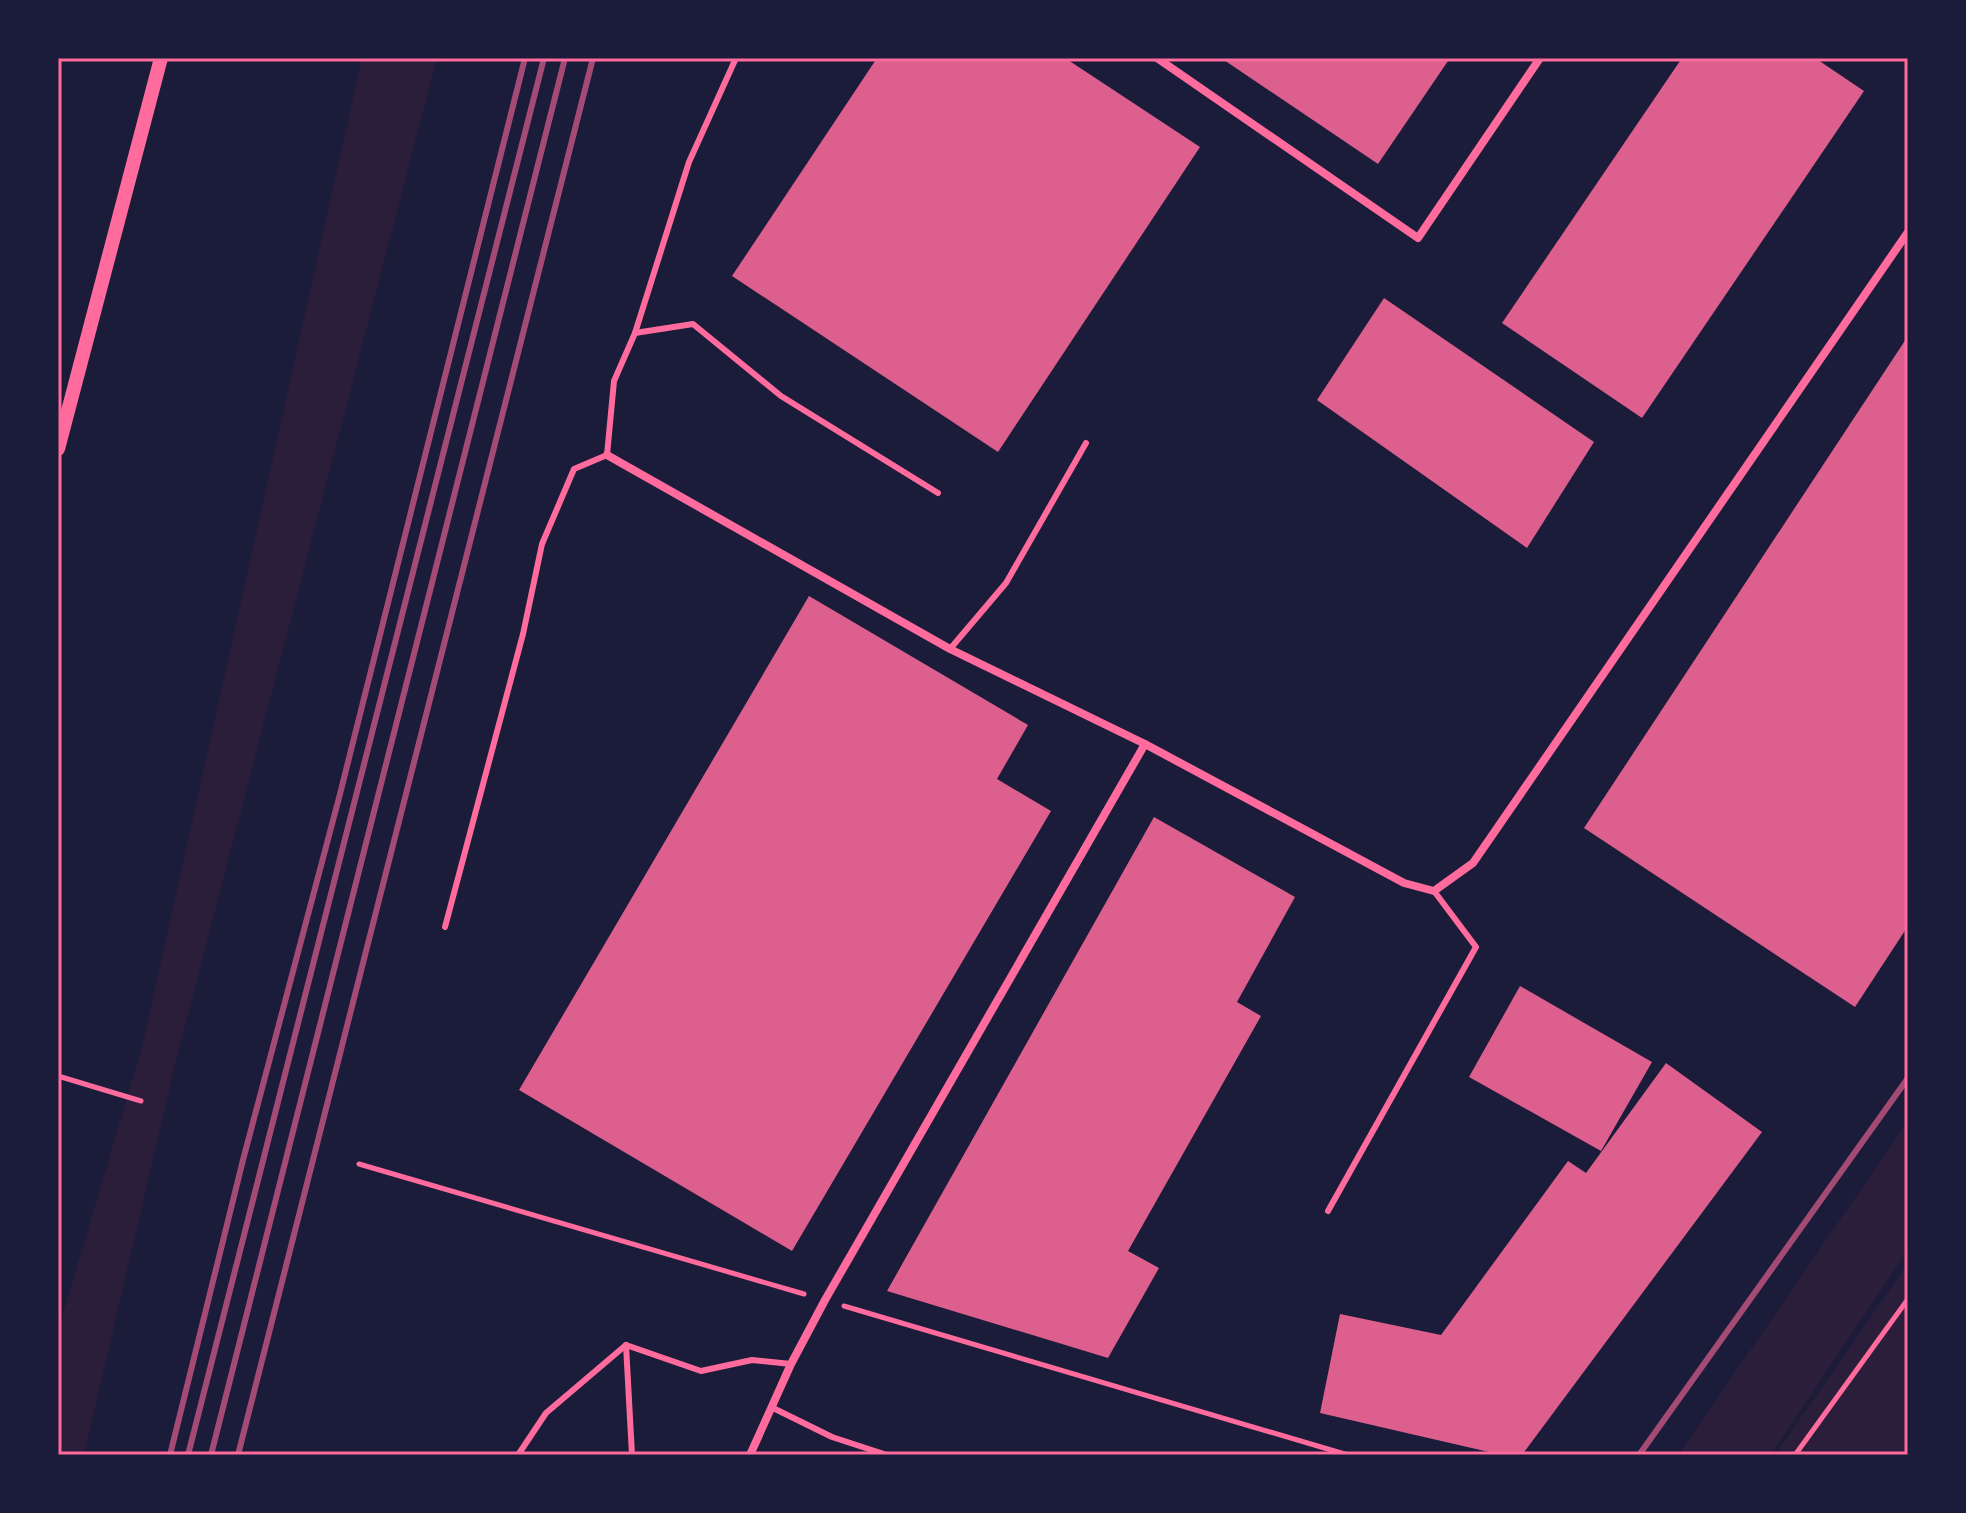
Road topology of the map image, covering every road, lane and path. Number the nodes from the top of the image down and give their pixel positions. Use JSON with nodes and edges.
{"nodes":[{"id":1,"x":161,"y":58,"type":"edge"},
{"id":2,"x":736,"y":58,"type":"edge"},
{"id":3,"x":1157,"y":58,"type":"edge"},
{"id":4,"x":1540,"y":58,"type":"edge"},
{"id":5,"x":1908,"y":232,"type":"edge"},
{"id":6,"x":635,"y":333,"type":"junction"},
{"id":7,"x":1086,"y":443,"type":"dead end"},
{"id":8,"x":58,"y":449,"type":"edge"},
{"id":9,"x":607,"y":455,"type":"junction"},
{"id":10,"x":938,"y":493,"type":"dead end"},
{"id":11,"x":950,"y":649,"type":"junction"},
{"id":12,"x":1145,"y":744,"type":"junction"},
{"id":13,"x":1434,"y":891,"type":"junction"},
{"id":14,"x":445,"y":927,"type":"dead end"},
{"id":15,"x":58,"y":1076,"type":"edge"},
{"id":16,"x":141,"y":1101,"type":"dead end"},
{"id":17,"x":359,"y":1164,"type":"dead end"},
{"id":18,"x":1328,"y":1211,"type":"dead end"},
{"id":19,"x":791,"y":1290,"type":"dead end"},
{"id":20,"x":1908,"y":1299,"type":"edge"},
{"id":21,"x":846,"y":1306,"type":"dead end"},
{"id":22,"x":626,"y":1345,"type":"junction"},
{"id":23,"x":791,"y":1364,"type":"junction"},
{"id":24,"x":771,"y":1407,"type":"junction"},
{"id":25,"x":518,"y":1455,"type":"edge"},
{"id":26,"x":632,"y":1455,"type":"edge"},
{"id":27,"x":750,"y":1455,"type":"edge"},
{"id":28,"x":887,"y":1455,"type":"edge"},
{"id":29,"x":1348,"y":1455,"type":"edge"},
{"id":30,"x":1795,"y":1455,"type":"edge"}],
"edges":[{"from":1,"to":8,"type":"street"},
{"from":2,"to":6,"type":"lane"},
{"from":3,"to":4,"type":"street"},
{"from":5,"to":13,"type":"street"},
{"from":6,"to":9,"type":"lane"},
{"from":6,"to":10,"type":"lane"},
{"from":7,"to":11,"type":"lane"},
{"from":9,"to":11,"type":"street"},
{"from":9,"to":14,"type":"lane"},
{"from":11,"to":12,"type":"street"},
{"from":12,"to":13,"type":"street"},
{"from":12,"to":23,"type":"street"},
{"from":13,"to":18,"type":"lane"},
{"from":15,"to":16,"type":"path"},
{"from":17,"to":19,"type":"path"},
{"from":20,"to":30,"type":"path"},
{"from":21,"to":29,"type":"path"},
{"from":22,"to":23,"type":"lane"},
{"from":22,"to":25,"type":"lane"},
{"from":22,"to":26,"type":"lane"},
{"from":23,"to":24,"type":"street"},
{"from":24,"to":27,"type":"street"},
{"from":24,"to":28,"type":"lane"}]}
